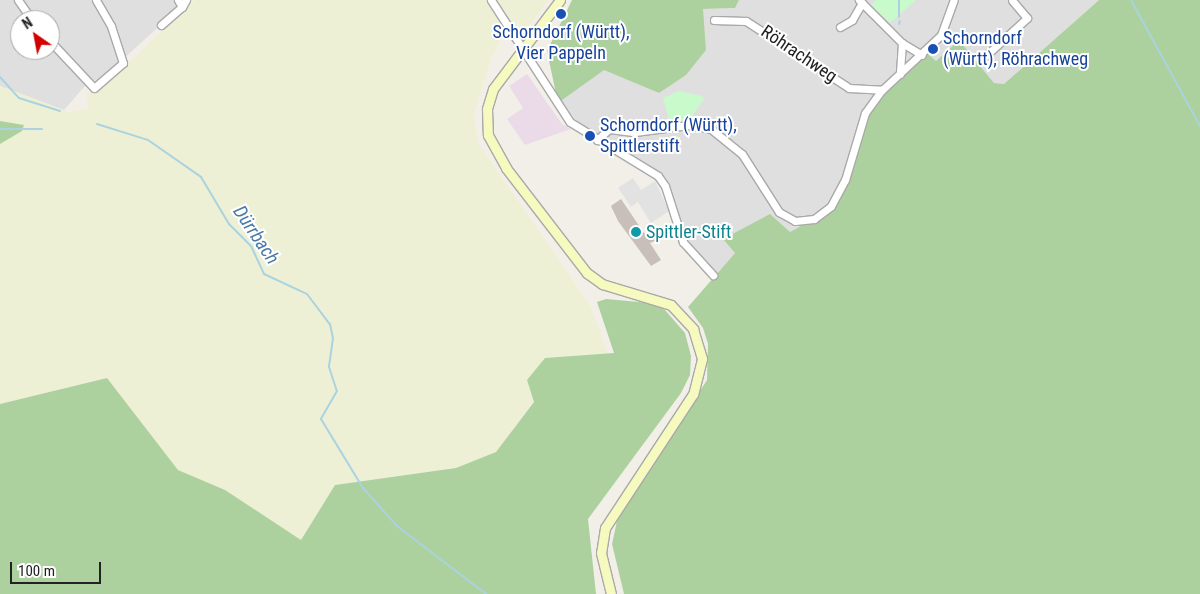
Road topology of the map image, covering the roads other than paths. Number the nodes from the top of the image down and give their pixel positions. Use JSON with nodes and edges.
{"nodes":[{"id":1,"x":96,"y":0,"type":"edge"},
{"id":2,"x":491,"y":0,"type":"edge"},
{"id":3,"x":560,"y":0,"type":"edge"},
{"id":4,"x":954,"y":0,"type":"edge"},
{"id":5,"x":1012,"y":0,"type":"edge"},
{"id":6,"x":860,"y":1,"type":"edge"},
{"id":7,"x":182,"y":2,"type":"edge"},
{"id":8,"x":714,"y":20,"type":"dead end"},
{"id":9,"x":161,"y":25,"type":"dead end"},
{"id":10,"x":840,"y":27,"type":"dead end"},
{"id":11,"x":902,"y":42,"type":"junction"},
{"id":12,"x":60,"y":52,"type":"edge"},
{"id":13,"x":522,"y":52,"type":"junction"},
{"id":14,"x":922,"y":55,"type":"junction"},
{"id":15,"x":982,"y":59,"type":"dead end"},
{"id":16,"x":900,"y":74,"type":"junction"},
{"id":17,"x":882,"y":90,"type":"junction"},
{"id":18,"x":597,"y":140,"type":"junction"},
{"id":19,"x":713,"y":275,"type":"dead end"},
{"id":20,"x":612,"y":594,"type":"edge"}],
"edges":[{"from":1,"to":12,"type":"street"},
{"from":2,"to":13,"type":"street"},
{"from":3,"to":13,"type":"main road"},
{"from":4,"to":14,"type":"street"},
{"from":5,"to":15,"type":"street"},
{"from":6,"to":10,"type":"street"},
{"from":6,"to":11,"type":"street"},
{"from":7,"to":9,"type":"street"},
{"from":8,"to":17,"type":"street","name":"Röhrachweg"},
{"from":11,"to":14,"type":"street"},
{"from":11,"to":16,"type":"street"},
{"from":13,"to":18,"type":"street"},
{"from":13,"to":20,"type":"main road"},
{"from":14,"to":16,"type":"street"},
{"from":16,"to":17,"type":"street"},
{"from":17,"to":18,"type":"street"},
{"from":18,"to":19,"type":"street"}]}
